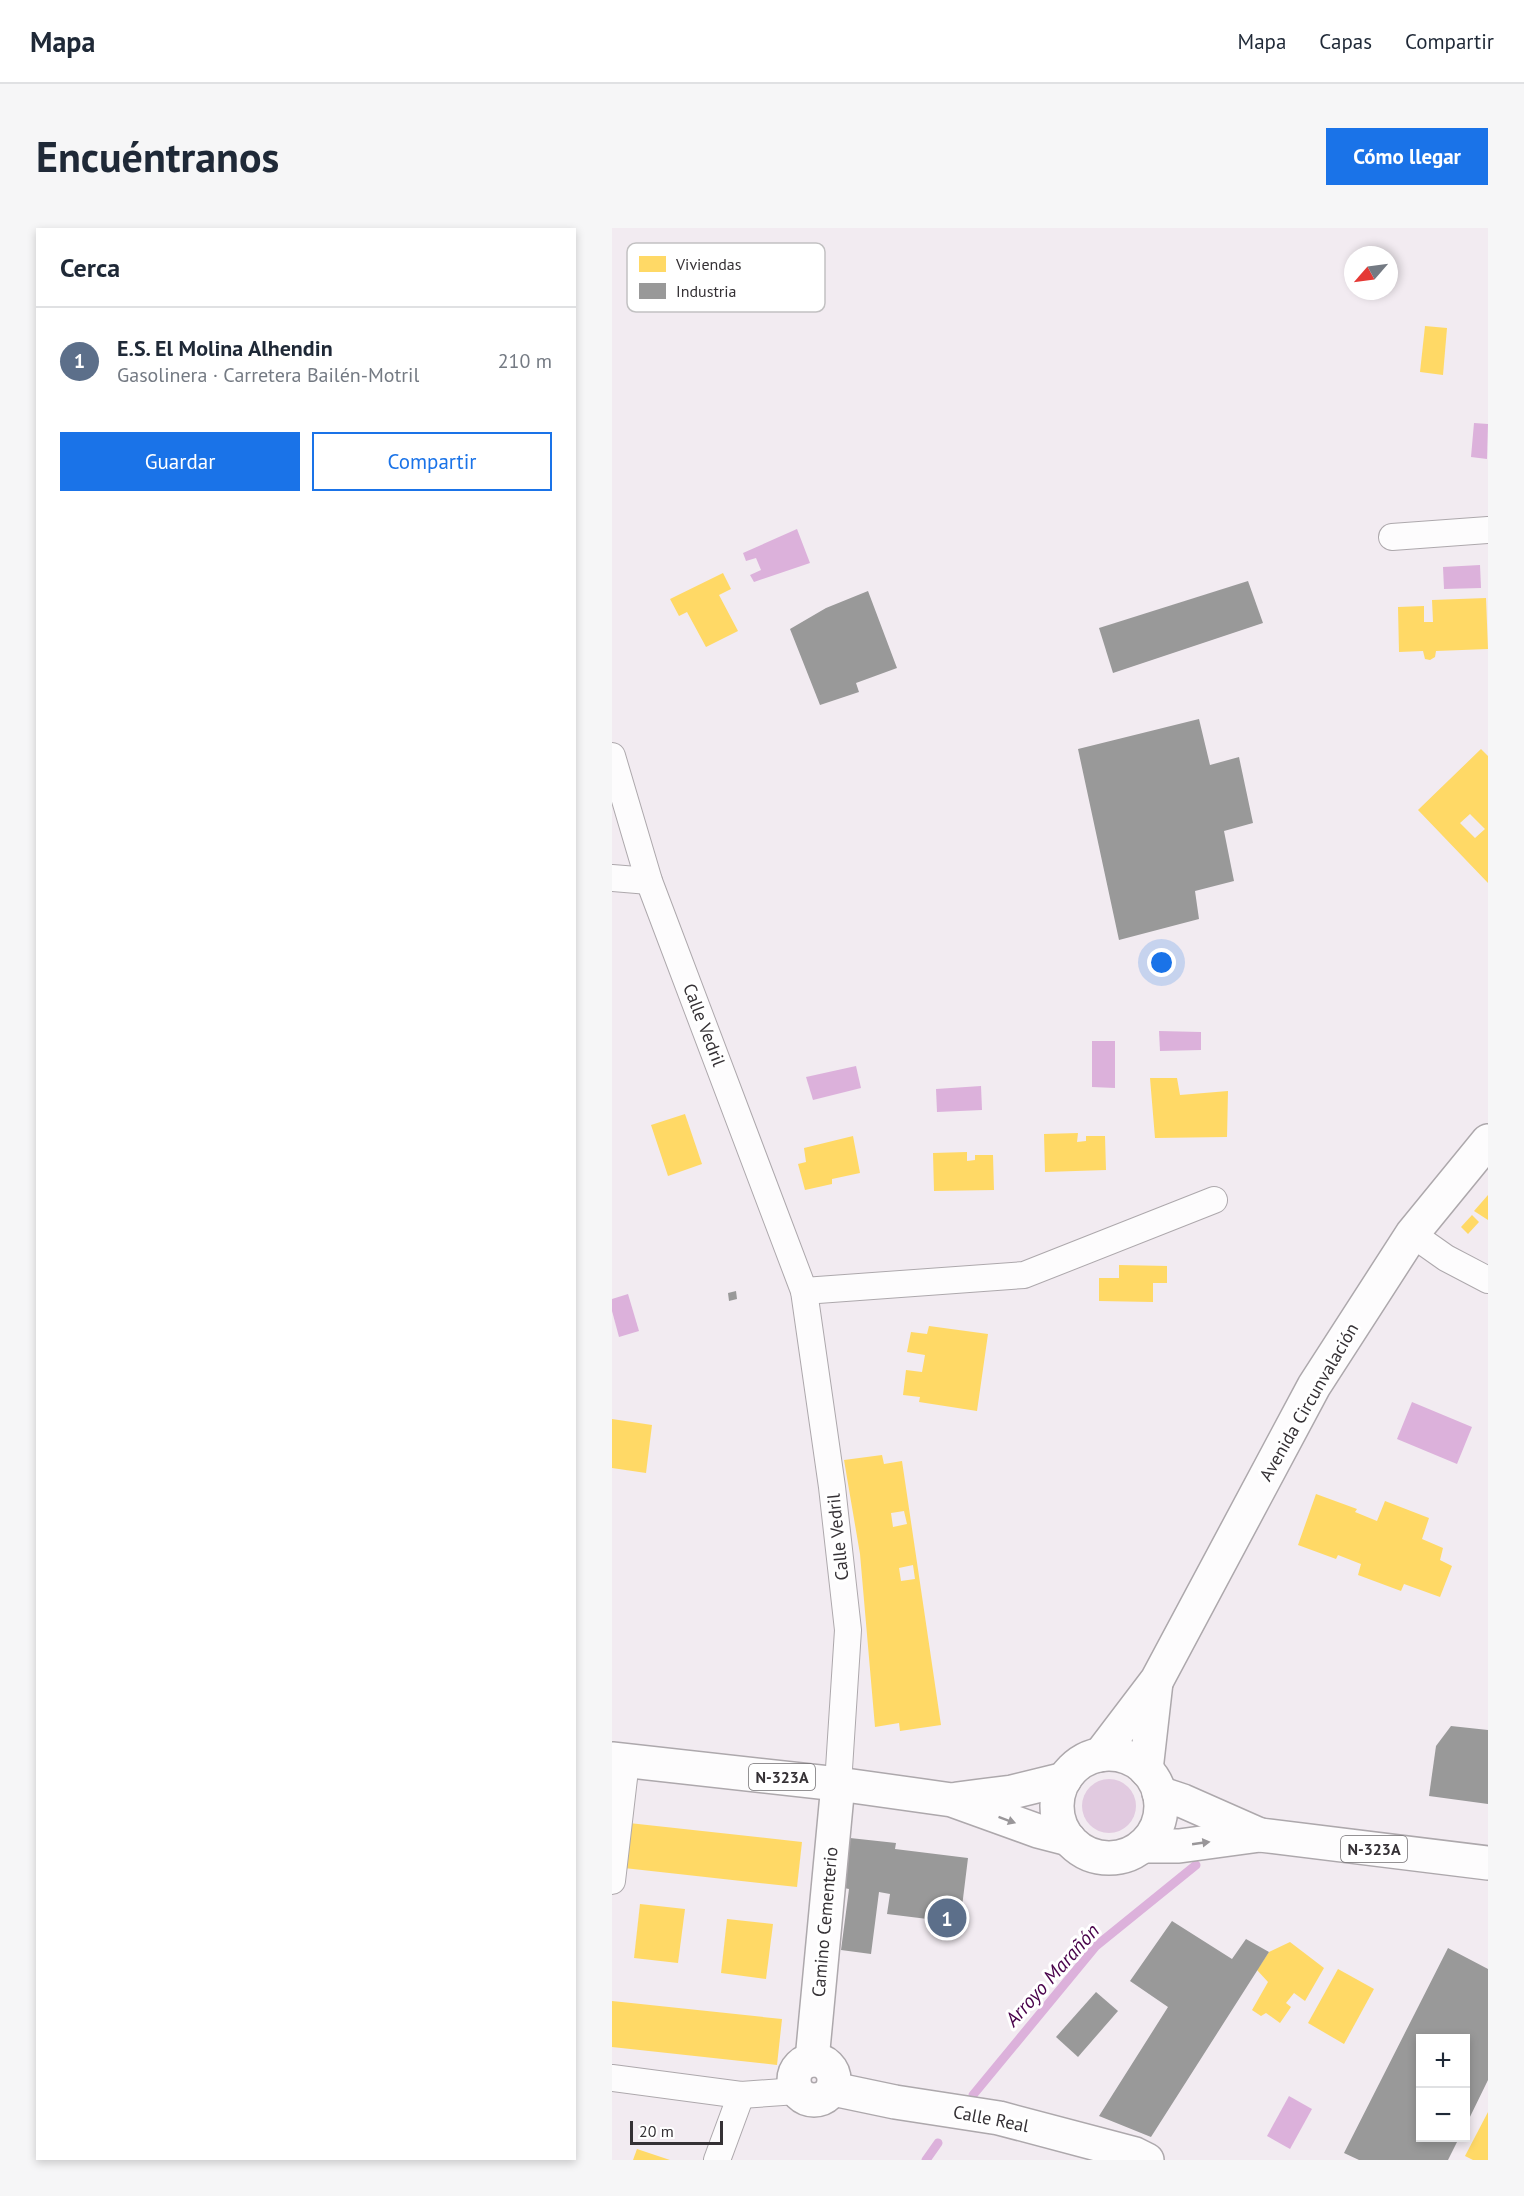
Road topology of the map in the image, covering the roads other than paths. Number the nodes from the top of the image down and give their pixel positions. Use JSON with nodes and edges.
{"nodes":[{"id":1,"x":1488,"y":530,"type":"edge"},
{"id":2,"x":1392,"y":537,"type":"dead end"},
{"id":3,"x":612,"y":756,"type":"edge"},
{"id":4,"x":612,"y":878,"type":"edge"},
{"id":5,"x":649,"y":881,"type":"junction"},
{"id":6,"x":1488,"y":1141,"type":"edge"},
{"id":7,"x":1214,"y":1200,"type":"dead end"},
{"id":8,"x":1412,"y":1234,"type":"junction"},
{"id":9,"x":1488,"y":1280,"type":"edge"},
{"id":10,"x":804,"y":1291,"type":"junction"},
{"id":11,"x":1157,"y":1680,"type":"junction"},
{"id":12,"x":1100,"y":1755,"type":"junction"},
{"id":13,"x":619,"y":1760,"type":"edge"},
{"id":14,"x":1065,"y":1779,"type":"junction"},
{"id":15,"x":1152,"y":1782,"type":"junction"},
{"id":16,"x":838,"y":1784,"type":"junction"},
{"id":17,"x":952,"y":1800,"type":"junction"},
{"id":18,"x":1260,"y":1835,"type":"junction"},
{"id":19,"x":1069,"y":1839,"type":"junction"},
{"id":20,"x":1143,"y":1846,"type":"junction"},
{"id":21,"x":1488,"y":1863,"type":"edge"},
{"id":22,"x":612,"y":1881,"type":"edge"},
{"id":23,"x":812,"y":2060,"type":"junction"},
{"id":24,"x":612,"y":2078,"type":"edge"},
{"id":25,"x":833,"y":2089,"type":"junction"},
{"id":26,"x":797,"y":2091,"type":"junction"},
{"id":27,"x":741,"y":2095,"type":"junction"},
{"id":28,"x":717,"y":2160,"type":"edge"},
{"id":29,"x":1147,"y":2160,"type":"edge"}],
"edges":[{"from":1,"to":2,"type":"street"},
{"from":3,"to":5,"type":"street","name":"Calle Vedril"},
{"from":4,"to":5,"type":"street"},
{"from":5,"to":10,"type":"street","name":"Calle Vedril"},
{"from":6,"to":8,"type":"street","name":"Avenida Circunvalación"},
{"from":7,"to":10,"type":"street"},
{"from":8,"to":9,"type":"street"},
{"from":8,"to":11,"type":"street","name":"Avenida Circunvalación"},
{"from":10,"to":16,"type":"street","name":"Calle Vedril"},
{"from":11,"to":12,"type":"street"},
{"from":11,"to":15,"type":"street"},
{"from":12,"to":14,"type":"street","number":"N-323A"},
{"from":12,"to":15,"type":"street","number":"N-323A"},
{"from":13,"to":16,"type":"street","number":"N-323A"},
{"from":13,"to":22,"type":"street"},
{"from":14,"to":17,"type":"street","number":"N-323A"},
{"from":14,"to":19,"type":"street"},
{"from":15,"to":18,"type":"street","number":"N-323A"},
{"from":15,"to":20,"type":"street"},
{"from":16,"to":17,"type":"street","number":"N-323A"},
{"from":16,"to":23,"type":"street","name":"Camino Cementerio"},
{"from":17,"to":19,"type":"street","number":"N-323A","one_way":true},
{"from":20,"to":18,"type":"street","number":"N-323A","one_way":true},
{"from":18,"to":21,"type":"street","number":"N-323A"},
{"from":19,"to":20,"type":"street","number":"N-323A"},
{"from":23,"to":25,"type":"street"},
{"from":23,"to":26,"type":"street"},
{"from":24,"to":27,"type":"street"},
{"from":25,"to":26,"type":"street"},
{"from":25,"to":29,"type":"street","name":"Calle Real"},
{"from":26,"to":27,"type":"street"},
{"from":27,"to":28,"type":"street"}]}
